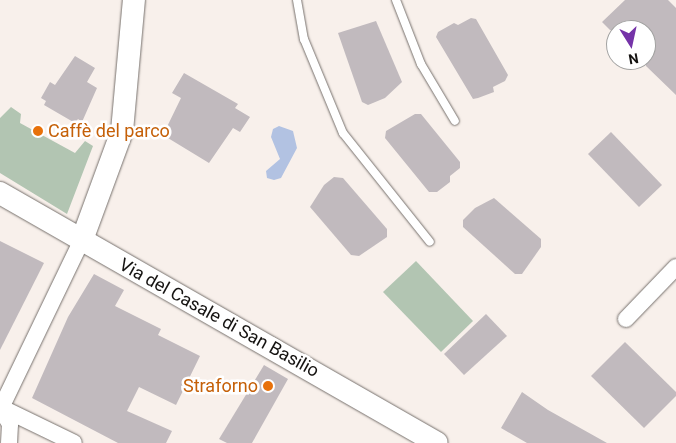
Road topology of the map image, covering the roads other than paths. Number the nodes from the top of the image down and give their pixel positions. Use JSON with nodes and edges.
{"nodes":[{"id":1,"x":134,"y":0,"type":"edge"},
{"id":2,"x":297,"y":0,"type":"edge"},
{"id":3,"x":396,"y":0,"type":"edge"},
{"id":4,"x":455,"y":121,"type":"dead end"},
{"id":5,"x":0,"y":193,"type":"edge"},
{"id":6,"x":82,"y":240,"type":"junction"},
{"id":7,"x":430,"y":242,"type":"dead end"},
{"id":8,"x":676,"y":267,"type":"edge"},
{"id":9,"x":626,"y":319,"type":"dead end"},
{"id":10,"x":0,"y":407,"type":"edge"},
{"id":11,"x":9,"y":443,"type":"edge"},
{"id":12,"x":74,"y":443,"type":"edge"},
{"id":13,"x":437,"y":443,"type":"edge"}],
"edges":[{"from":1,"to":6,"type":"street"},
{"from":2,"to":7,"type":"lane"},
{"from":3,"to":4,"type":"lane"},
{"from":5,"to":6,"type":"street","name":"Via del Casale di San Basilio"},
{"from":6,"to":10,"type":"street"},
{"from":6,"to":13,"type":"street","name":"Via del Casale di San Basilio"},
{"from":8,"to":9,"type":"street"},
{"from":10,"to":11,"type":"street"},
{"from":10,"to":12,"type":"street"}]}
